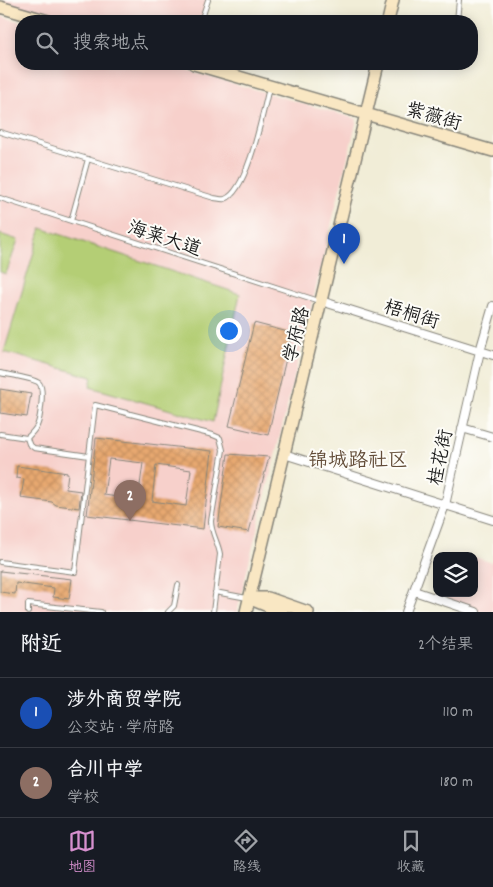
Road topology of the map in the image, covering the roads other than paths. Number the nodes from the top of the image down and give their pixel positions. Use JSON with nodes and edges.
{"nodes":[{"id":1,"x":208,"y":0,"type":"edge"},
{"id":2,"x":393,"y":0,"type":"edge"},
{"id":3,"x":459,"y":0,"type":"edge"},
{"id":4,"x":0,"y":7,"type":"edge"},
{"id":5,"x":27,"y":15,"type":"edge"},
{"id":6,"x":204,"y":15,"type":"edge"},
{"id":7,"x":389,"y":15,"type":"edge"},
{"id":8,"x":458,"y":15,"type":"edge"},
{"id":9,"x":215,"y":70,"type":"edge"},
{"id":10,"x":377,"y":70,"type":"edge"},
{"id":11,"x":270,"y":86,"type":"junction"},
{"id":12,"x":366,"y":114,"type":"junction"},
{"id":13,"x":0,"y":132,"type":"edge"},
{"id":14,"x":493,"y":150,"type":"edge"},
{"id":15,"x":88,"y":159,"type":"junction"},
{"id":16,"x":0,"y":198,"type":"edge"},
{"id":17,"x":71,"y":221,"type":"junction"},
{"id":18,"x":321,"y":302,"type":"junction"},
{"id":19,"x":493,"y":306,"type":"edge"},
{"id":20,"x":480,"y":351,"type":"junction"},
{"id":21,"x":493,"y":355,"type":"edge"},
{"id":22,"x":0,"y":373,"type":"edge"},
{"id":23,"x":462,"y":428,"type":"junction"},
{"id":24,"x":0,"y":434,"type":"edge"},
{"id":25,"x":493,"y":437,"type":"edge"},
{"id":26,"x":27,"y":438,"type":"junction"},
{"id":27,"x":284,"y":454,"type":"junction"},
{"id":28,"x":89,"y":456,"type":"junction"},
{"id":29,"x":445,"y":505,"type":"junction"},
{"id":30,"x":493,"y":520,"type":"edge"},
{"id":31,"x":0,"y":562,"type":"edge"},
{"id":32,"x":178,"y":585,"type":"dead end"},
{"id":33,"x":414,"y":591,"type":"junction"},
{"id":34,"x":215,"y":592,"type":"junction"},
{"id":35,"x":249,"y":598,"type":"junction"},
{"id":36,"x":28,"y":612,"type":"edge"},
{"id":37,"x":101,"y":612,"type":"edge"},
{"id":38,"x":168,"y":612,"type":"edge"},
{"id":39,"x":212,"y":612,"type":"edge"},
{"id":40,"x":246,"y":612,"type":"edge"},
{"id":41,"x":282,"y":612,"type":"edge"},
{"id":42,"x":308,"y":612,"type":"edge"},
{"id":43,"x":406,"y":612,"type":"edge"},
{"id":44,"x":476,"y":612,"type":"edge"}],
"edges":[{"from":1,"to":6,"type":"lane"},
{"from":2,"to":7,"type":"main road"},
{"from":3,"to":8,"type":"lane"},
{"from":4,"to":5,"type":"main road"},
{"from":9,"to":11,"type":"main road","name":"紫薇街"},
{"from":10,"to":12,"type":"main road","name":"学府路"},
{"from":11,"to":12,"type":"main road","name":"紫薇街"},
{"from":11,"to":15,"type":"lane"},
{"from":12,"to":14,"type":"main road","name":"紫薇街"},
{"from":12,"to":18,"type":"main road","name":"学府路"},
{"from":13,"to":15,"type":"lane"},
{"from":15,"to":17,"type":"lane"},
{"from":16,"to":17,"type":"lane","name":"海莱大道"},
{"from":17,"to":18,"type":"lane","name":"海莱大道"},
{"from":18,"to":20,"type":"street","name":"梧桐街"},
{"from":18,"to":27,"type":"main road","name":"学府路"},
{"from":19,"to":20,"type":"street","name":"桂花街"},
{"from":20,"to":21,"type":"street","name":"梧桐街"},
{"from":20,"to":23,"type":"street","name":"桂花街"},
{"from":22,"to":26,"type":"lane"},
{"from":23,"to":25,"type":"street"},
{"from":23,"to":29,"type":"street","name":"桂花街"},
{"from":24,"to":26,"type":"lane"},
{"from":26,"to":28,"type":"lane"},
{"from":27,"to":29,"type":"street"},
{"from":27,"to":35,"type":"main road","name":"学府路"},
{"from":28,"to":31,"type":"lane"},
{"from":28,"to":34,"type":"lane"},
{"from":29,"to":30,"type":"street"},
{"from":29,"to":33,"type":"street","name":"桂花街"},
{"from":32,"to":38,"type":"lane"},
{"from":33,"to":43,"type":"street","name":"桂花街"},
{"from":33,"to":44,"type":"street"},
{"from":34,"to":35,"type":"lane"},
{"from":34,"to":39,"type":"lane"},
{"from":35,"to":40,"type":"main road","name":"学府路"},
{"from":35,"to":41,"type":"main road"},
{"from":35,"to":42,"type":"main road"},
{"from":36,"to":37,"type":"lane"}]}
